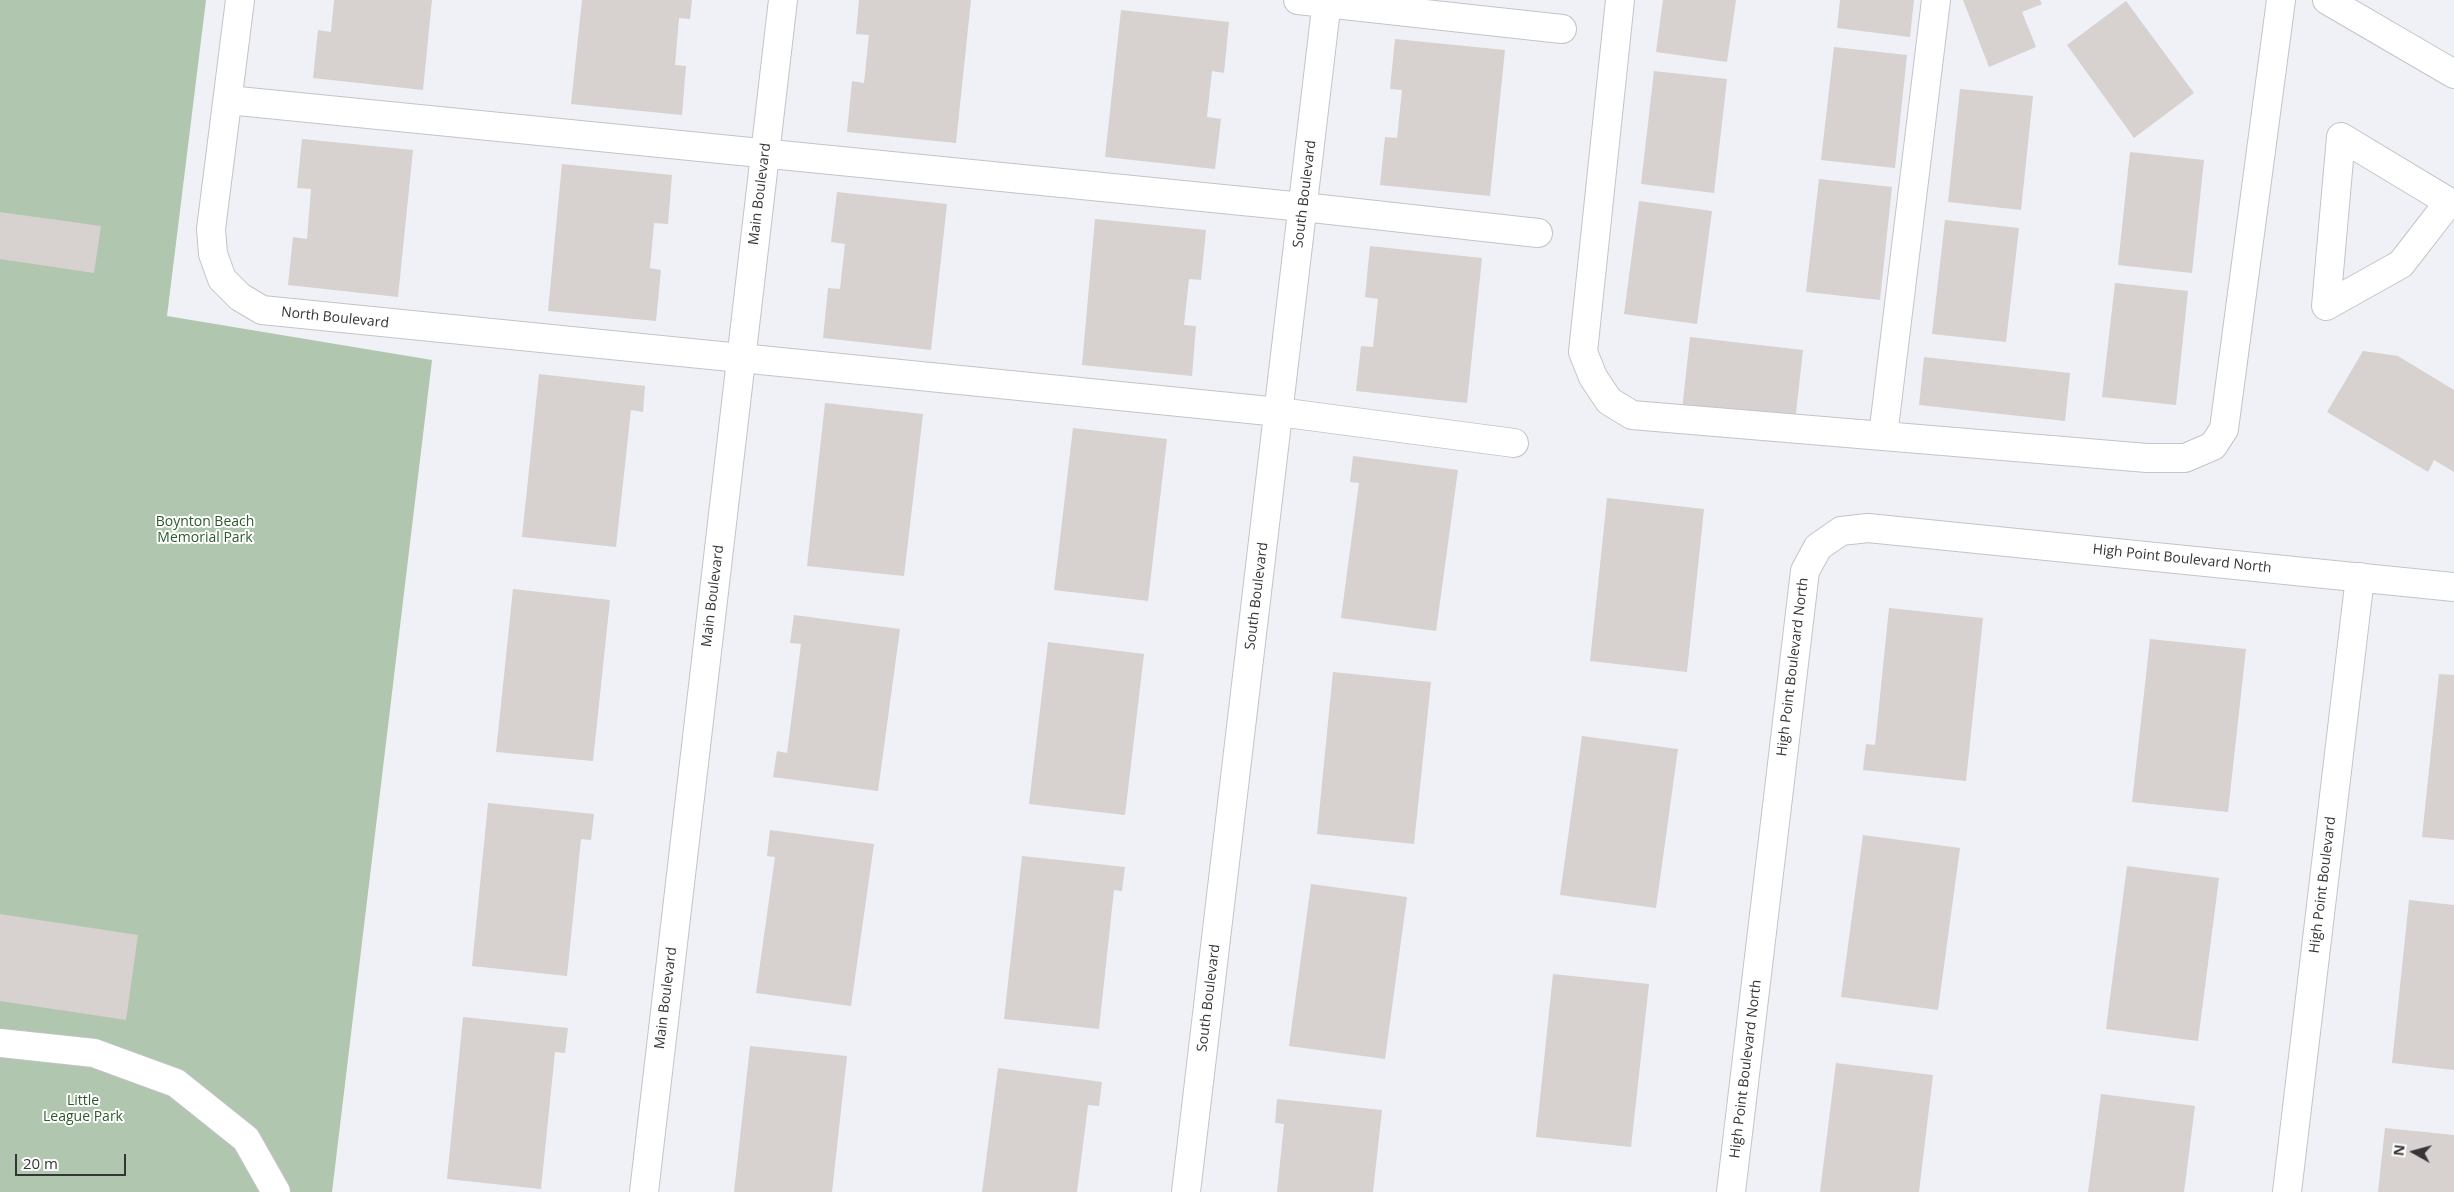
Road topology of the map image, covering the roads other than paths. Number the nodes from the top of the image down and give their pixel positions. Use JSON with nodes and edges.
{"nodes":[{"id":1,"x":240,"y":0,"type":"edge"},
{"id":2,"x":782,"y":0,"type":"edge"},
{"id":3,"x":1298,"y":0,"type":"edge"},
{"id":4,"x":1620,"y":0,"type":"edge"},
{"id":5,"x":1936,"y":0,"type":"edge"},
{"id":6,"x":2281,"y":0,"type":"edge"},
{"id":7,"x":2327,"y":0,"type":"edge"},
{"id":8,"x":1327,"y":2,"type":"edge"},
{"id":9,"x":1562,"y":29,"type":"dead end"},
{"id":10,"x":2454,"y":74,"type":"edge"},
{"id":11,"x":228,"y":100,"type":"junction"},
{"id":12,"x":764,"y":154,"type":"junction"},
{"id":13,"x":2452,"y":204,"type":"edge"},
{"id":14,"x":1303,"y":207,"type":"junction"},
{"id":15,"x":1538,"y":233,"type":"dead end"},
{"id":16,"x":741,"y":359,"type":"junction"},
{"id":17,"x":1278,"y":412,"type":"junction"},
{"id":18,"x":1883,"y":436,"type":"junction"},
{"id":19,"x":1514,"y":443,"type":"dead end"},
{"id":20,"x":2360,"y":577,"type":"junction"},
{"id":21,"x":2454,"y":587,"type":"edge"},
{"id":22,"x":0,"y":1043,"type":"edge"},
{"id":23,"x":276,"y":1192,"type":"edge"},
{"id":24,"x":644,"y":1192,"type":"edge"},
{"id":25,"x":1186,"y":1192,"type":"edge"},
{"id":26,"x":1731,"y":1192,"type":"edge"},
{"id":27,"x":2286,"y":1192,"type":"edge"}],
"edges":[{"from":1,"to":11,"type":"street","name":"North Boulevard"},
{"from":2,"to":12,"type":"street","name":"Main Boulevard"},
{"from":3,"to":8,"type":"street"},
{"from":4,"to":18,"type":"street"},
{"from":5,"to":18,"type":"street"},
{"from":6,"to":18,"type":"street"},
{"from":7,"to":10,"type":"street"},
{"from":8,"to":9,"type":"street"},
{"from":8,"to":14,"type":"street","name":"South Boulevard"},
{"from":11,"to":12,"type":"street"},
{"from":11,"to":16,"type":"street","name":"North Boulevard"},
{"from":12,"to":14,"type":"street"},
{"from":12,"to":16,"type":"street","name":"Main Boulevard"},
{"from":13,"to":13,"type":"street"},
{"from":14,"to":15,"type":"street"},
{"from":14,"to":17,"type":"street","name":"South Boulevard"},
{"from":16,"to":17,"type":"street","name":"North Boulevard"},
{"from":16,"to":24,"type":"street","name":"Main Boulevard"},
{"from":17,"to":19,"type":"street","name":"North Boulevard"},
{"from":17,"to":25,"type":"street","name":"South Boulevard"},
{"from":20,"to":21,"type":"street","name":"High Point Boulevard North"},
{"from":20,"to":26,"type":"street","name":"High Point Boulevard North"},
{"from":20,"to":27,"type":"street","name":"High Point Boulevard"},
{"from":22,"to":23,"type":"street"}]}
